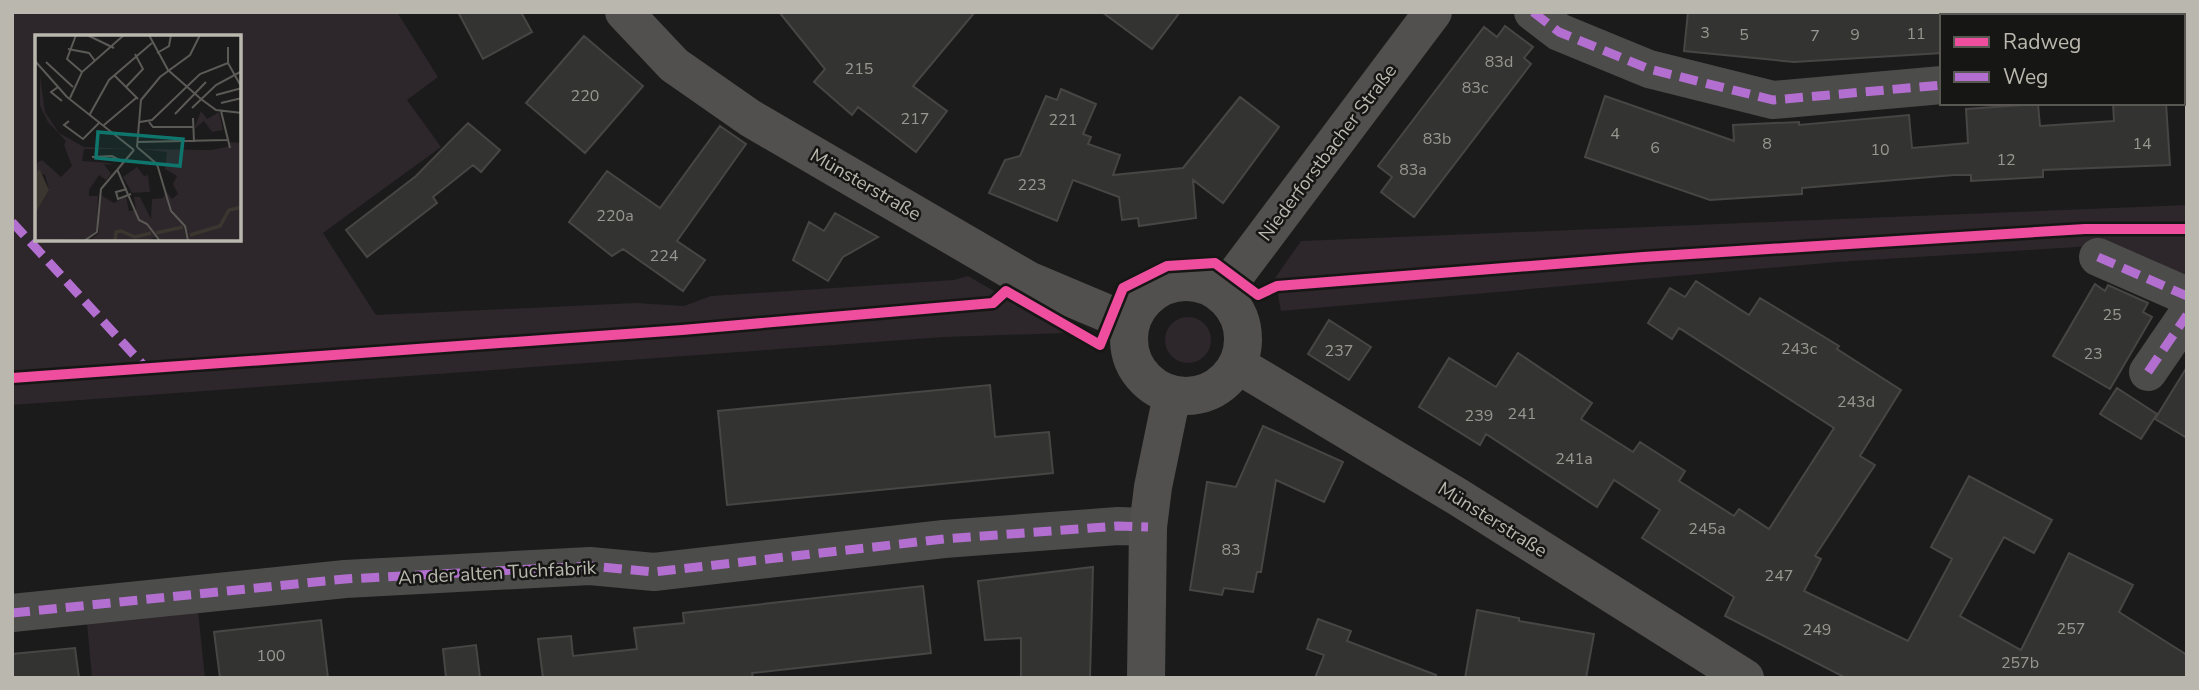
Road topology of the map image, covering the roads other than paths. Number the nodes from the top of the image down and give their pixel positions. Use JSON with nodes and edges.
{"nodes":[{"id":1,"x":624,"y":12,"type":"edge"},
{"id":2,"x":1433,"y":12,"type":"edge"},
{"id":3,"x":1532,"y":12,"type":"edge"},
{"id":4,"x":1940,"y":85,"type":"edge"},
{"id":5,"x":2098,"y":257,"type":"dead end"},
{"id":6,"x":1222,"y":293,"type":"junction"},
{"id":7,"x":2187,"y":296,"type":"edge"},
{"id":8,"x":2187,"y":315,"type":"edge"},
{"id":9,"x":1130,"y":323,"type":"junction"},
{"id":10,"x":1238,"y":365,"type":"junction"},
{"id":11,"x":2148,"y":372,"type":"dead end"},
{"id":12,"x":1172,"y":395,"type":"junction"},
{"id":13,"x":1148,"y":527,"type":"junction"},
{"id":14,"x":12,"y":613,"type":"edge"},
{"id":15,"x":1146,"y":678,"type":"edge"},
{"id":16,"x":1745,"y":678,"type":"edge"}],
"edges":[{"from":1,"to":9,"type":"street","name":"Münsterstraße"},
{"from":2,"to":6,"type":"street","name":"Niederforstbacher Straße"},
{"from":3,"to":4,"type":"street"},
{"from":5,"to":7,"type":"street"},
{"from":6,"to":9,"type":"street"},
{"from":6,"to":10,"type":"street"},
{"from":8,"to":11,"type":"street"},
{"from":9,"to":12,"type":"street"},
{"from":10,"to":12,"type":"street"},
{"from":10,"to":16,"type":"street","name":"Münsterstraße"},
{"from":12,"to":13,"type":"street"},
{"from":13,"to":14,"type":"street","name":"An der alten Tuchfabrik"},
{"from":13,"to":15,"type":"street"}]}
